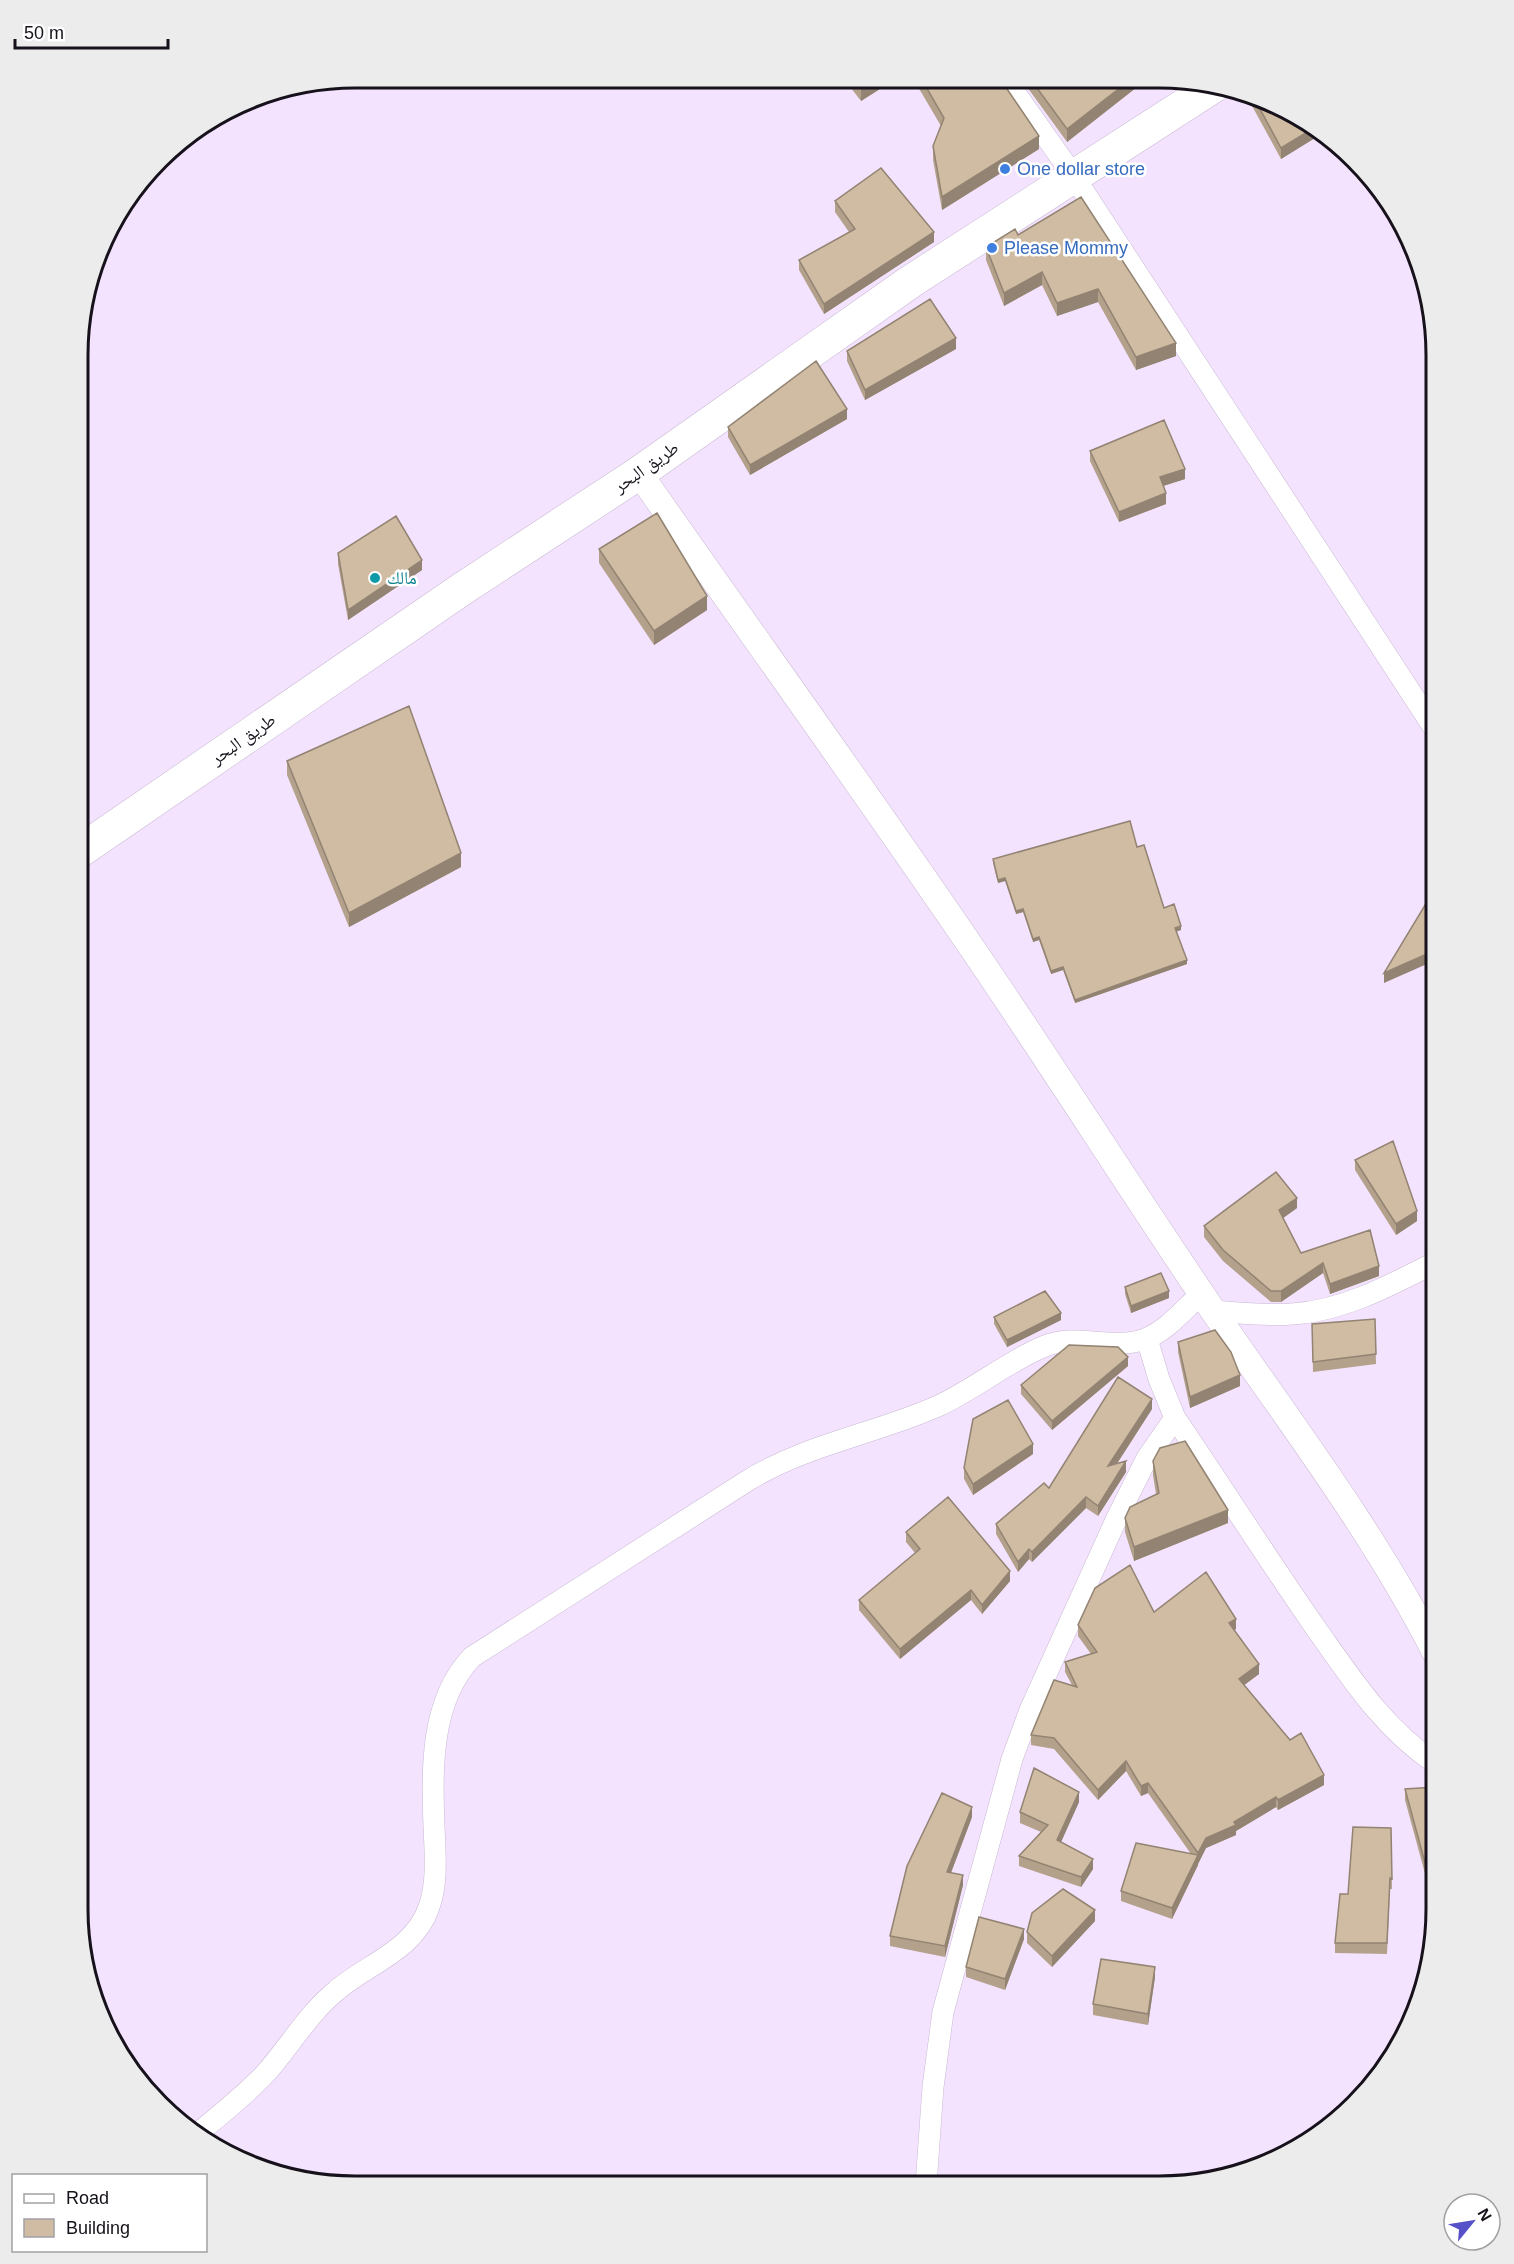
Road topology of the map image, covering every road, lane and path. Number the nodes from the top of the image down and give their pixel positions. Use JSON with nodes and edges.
{"nodes":[{"id":1,"x":1012,"y":88,"type":"edge"},
{"id":2,"x":1203,"y":93,"type":"edge"},
{"id":3,"x":1073,"y":175,"type":"junction"},
{"id":4,"x":639,"y":473,"type":"junction"},
{"id":5,"x":1426,"y":716,"type":"edge"},
{"id":6,"x":88,"y":846,"type":"edge"},
{"id":7,"x":1426,"y":1267,"type":"edge"},
{"id":8,"x":1207,"y":1302,"type":"junction"},
{"id":9,"x":1147,"y":1339,"type":"junction"},
{"id":10,"x":1175,"y":1418,"type":"junction"},
{"id":11,"x":1426,"y":1634,"type":"edge"},
{"id":12,"x":1426,"y":1756,"type":"edge"},
{"id":13,"x":204,"y":2128,"type":"edge"},
{"id":14,"x":927,"y":2176,"type":"edge"}],
"edges":[{"from":1,"to":3,"type":"street"},
{"from":2,"to":3,"type":"main road","name":"طريق البحر"},
{"from":3,"to":4,"type":"main road","name":"طريق البحر"},
{"from":3,"to":5,"type":"street"},
{"from":4,"to":6,"type":"main road","name":"طريق البحر"},
{"from":4,"to":8,"type":"street"},
{"from":7,"to":8,"type":"street"},
{"from":8,"to":9,"type":"street"},
{"from":8,"to":11,"type":"street"},
{"from":9,"to":10,"type":"street"},
{"from":9,"to":13,"type":"street"},
{"from":10,"to":12,"type":"street"},
{"from":10,"to":14,"type":"street"}]}
